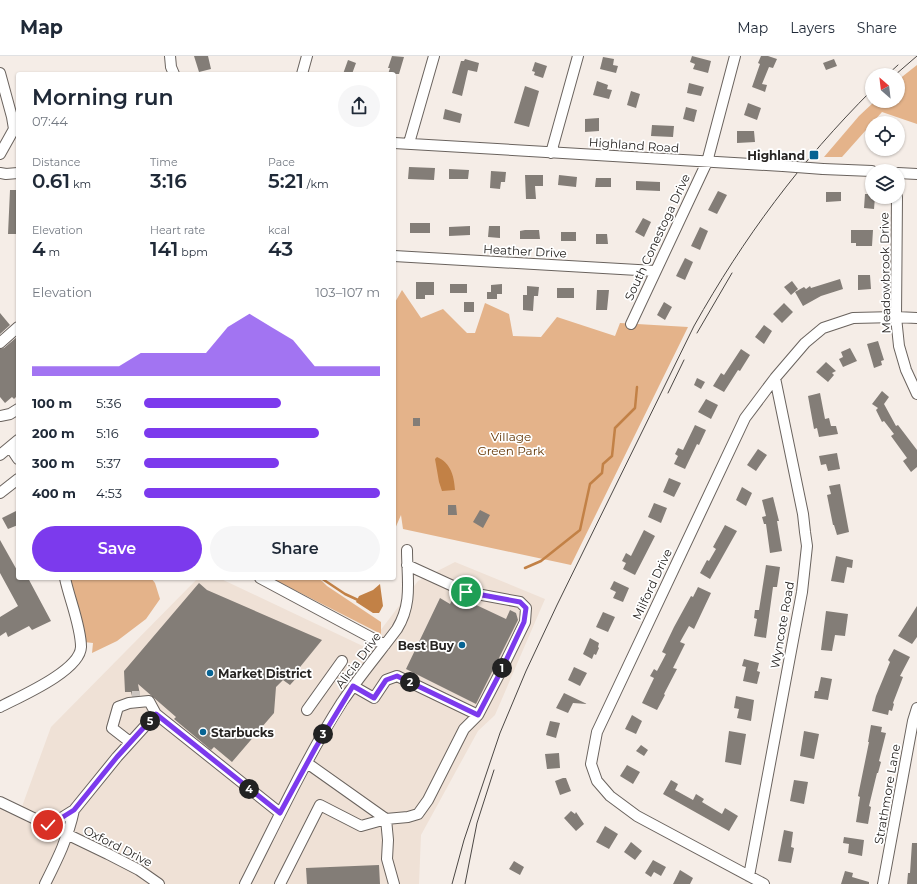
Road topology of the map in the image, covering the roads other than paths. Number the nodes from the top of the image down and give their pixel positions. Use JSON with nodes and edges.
{"nodes":[{"id":1,"x":170,"y":56,"type":"edge"},
{"id":2,"x":307,"y":56,"type":"edge"},
{"id":3,"x":434,"y":56,"type":"edge"},
{"id":4,"x":578,"y":56,"type":"edge"},
{"id":5,"x":735,"y":56,"type":"edge"},
{"id":6,"x":174,"y":72,"type":"edge"},
{"id":7,"x":303,"y":72,"type":"edge"},
{"id":8,"x":0,"y":73,"type":"edge"},
{"id":9,"x":396,"y":143,"type":"edge"},
{"id":10,"x":409,"y":144,"type":"junction"},
{"id":11,"x":551,"y":153,"type":"junction"},
{"id":12,"x":0,"y":154,"type":"edge"},
{"id":13,"x":707,"y":162,"type":"junction"},
{"id":14,"x":865,"y":171,"type":"edge"},
{"id":15,"x":0,"y":173,"type":"edge"},
{"id":16,"x":16,"y":173,"type":"edge"},
{"id":17,"x":905,"y":173,"type":"edge"},
{"id":18,"x":917,"y":174,"type":"edge"},
{"id":19,"x":897,"y":204,"type":"edge"},
{"id":20,"x":396,"y":256,"type":"edge"},
{"id":21,"x":655,"y":271,"type":"junction"},
{"id":22,"x":896,"y":316,"type":"junction"},
{"id":23,"x":917,"y":318,"type":"edge"},
{"id":24,"x":631,"y":324,"type":"dead end"},
{"id":25,"x":16,"y":329,"type":"edge"},
{"id":26,"x":0,"y":343,"type":"edge"},
{"id":27,"x":775,"y":378,"type":"junction"},
{"id":28,"x":917,"y":394,"type":"edge"},
{"id":29,"x":16,"y":410,"type":"edge"},
{"id":30,"x":0,"y":416,"type":"edge"},
{"id":31,"x":16,"y":442,"type":"edge"},
{"id":32,"x":10,"y":447,"type":"junction"},
{"id":33,"x":0,"y":455,"type":"edge"},
{"id":34,"x":16,"y":456,"type":"edge"},
{"id":35,"x":16,"y":481,"type":"edge"},
{"id":36,"x":0,"y":493,"type":"edge"},
{"id":37,"x":407,"y":550,"type":"dead end"},
{"id":38,"x":407,"y":565,"type":"junction"},
{"id":39,"x":66,"y":580,"type":"edge"},
{"id":40,"x":264,"y":580,"type":"edge"},
{"id":41,"x":385,"y":645,"type":"junction"},
{"id":42,"x":342,"y":661,"type":"dead end"},
{"id":43,"x":353,"y":686,"type":"junction"},
{"id":44,"x":140,"y":698,"type":"junction"},
{"id":45,"x":0,"y":707,"type":"edge"},
{"id":46,"x":118,"y":707,"type":"junction"},
{"id":47,"x":917,"y":708,"type":"edge"},
{"id":48,"x":307,"y":710,"type":"dead end"},
{"id":49,"x":156,"y":714,"type":"junction"},
{"id":50,"x":478,"y":715,"type":"junction"},
{"id":51,"x":130,"y":742,"type":"junction"},
{"id":52,"x":307,"y":763,"type":"junction"},
{"id":53,"x":0,"y":802,"type":"edge"},
{"id":54,"x":74,"y":810,"type":"junction"},
{"id":55,"x":280,"y":813,"type":"junction"},
{"id":56,"x":386,"y":819,"type":"junction"},
{"id":57,"x":48,"y":825,"type":"junction"},
{"id":58,"x":67,"y":834,"type":"junction"},
{"id":59,"x":749,"y":876,"type":"junction"},
{"id":60,"x":45,"y":884,"type":"edge"},
{"id":61,"x":159,"y":884,"type":"edge"},
{"id":62,"x":245,"y":884,"type":"edge"},
{"id":63,"x":280,"y":884,"type":"edge"},
{"id":64,"x":394,"y":884,"type":"edge"},
{"id":65,"x":764,"y":884,"type":"edge"},
{"id":66,"x":883,"y":884,"type":"edge"}],
"edges":[{"from":1,"to":6,"type":"street"},
{"from":2,"to":7,"type":"street"},
{"from":3,"to":10,"type":"street"},
{"from":4,"to":11,"type":"street"},
{"from":5,"to":13,"type":"street","name":"South Conestoga Drive"},
{"from":8,"to":12,"type":"street"},
{"from":9,"to":10,"type":"street","name":"Highland Road"},
{"from":10,"to":11,"type":"street","name":"Highland Road"},
{"from":11,"to":13,"type":"street","name":"Highland Road"},
{"from":13,"to":14,"type":"street","name":"Highland Road","bridge":true},
{"from":13,"to":21,"type":"street","name":"South Conestoga Drive"},
{"from":15,"to":16,"type":"street"},
{"from":17,"to":18,"type":"street"},
{"from":19,"to":22,"type":"street","name":"Meadowbrook Drive"},
{"from":20,"to":21,"type":"street","name":"Heather Drive"},
{"from":21,"to":24,"type":"street","name":"South Conestoga Drive"},
{"from":22,"to":23,"type":"street","name":"Milford Drive"},
{"from":22,"to":27,"type":"street","name":"Milford Drive"},
{"from":22,"to":28,"type":"street","name":"Meadowbrook Drive"},
{"from":25,"to":26,"type":"street"},
{"from":27,"to":59,"type":"street","name":"Wyncote Road"},
{"from":27,"to":59,"type":"street","name":"Milford Drive"},
{"from":29,"to":30,"type":"street"},
{"from":31,"to":32,"type":"street"},
{"from":32,"to":33,"type":"street"},
{"from":32,"to":34,"type":"street"},
{"from":35,"to":36,"type":"street"},
{"from":37,"to":38,"type":"street","name":"Alicia Drive"},
{"from":38,"to":41,"type":"street","name":"Alicia Drive"},
{"from":38,"to":50,"type":"street"},
{"from":39,"to":45,"type":"street"},
{"from":40,"to":41,"type":"street"},
{"from":41,"to":43,"type":"street","name":"Alicia Drive"},
{"from":42,"to":48,"type":"street"},
{"from":43,"to":50,"type":"street"},
{"from":43,"to":52,"type":"street","name":"Alicia Drive"},
{"from":44,"to":46,"type":"street"},
{"from":44,"to":46,"type":"street"},
{"from":44,"to":49,"type":"street"},
{"from":46,"to":51,"type":"street"},
{"from":47,"to":66,"type":"street","name":"Strathmore Lane"},
{"from":49,"to":51,"type":"street"},
{"from":49,"to":55,"type":"street"},
{"from":50,"to":56,"type":"street"},
{"from":51,"to":54,"type":"street"},
{"from":52,"to":55,"type":"street","name":"Alicia Drive"},
{"from":52,"to":56,"type":"street"},
{"from":53,"to":57,"type":"street","name":"Oxford Drive"},
{"from":54,"to":57,"type":"street"},
{"from":54,"to":58,"type":"street"},
{"from":55,"to":62,"type":"street","name":"Alicia Drive"},
{"from":56,"to":63,"type":"street"},
{"from":56,"to":64,"type":"street"},
{"from":57,"to":58,"type":"street","name":"Oxford Drive"},
{"from":58,"to":60,"type":"street"},
{"from":58,"to":61,"type":"street","name":"Oxford Drive"},
{"from":59,"to":65,"type":"street","name":"Milford Drive"}]}
